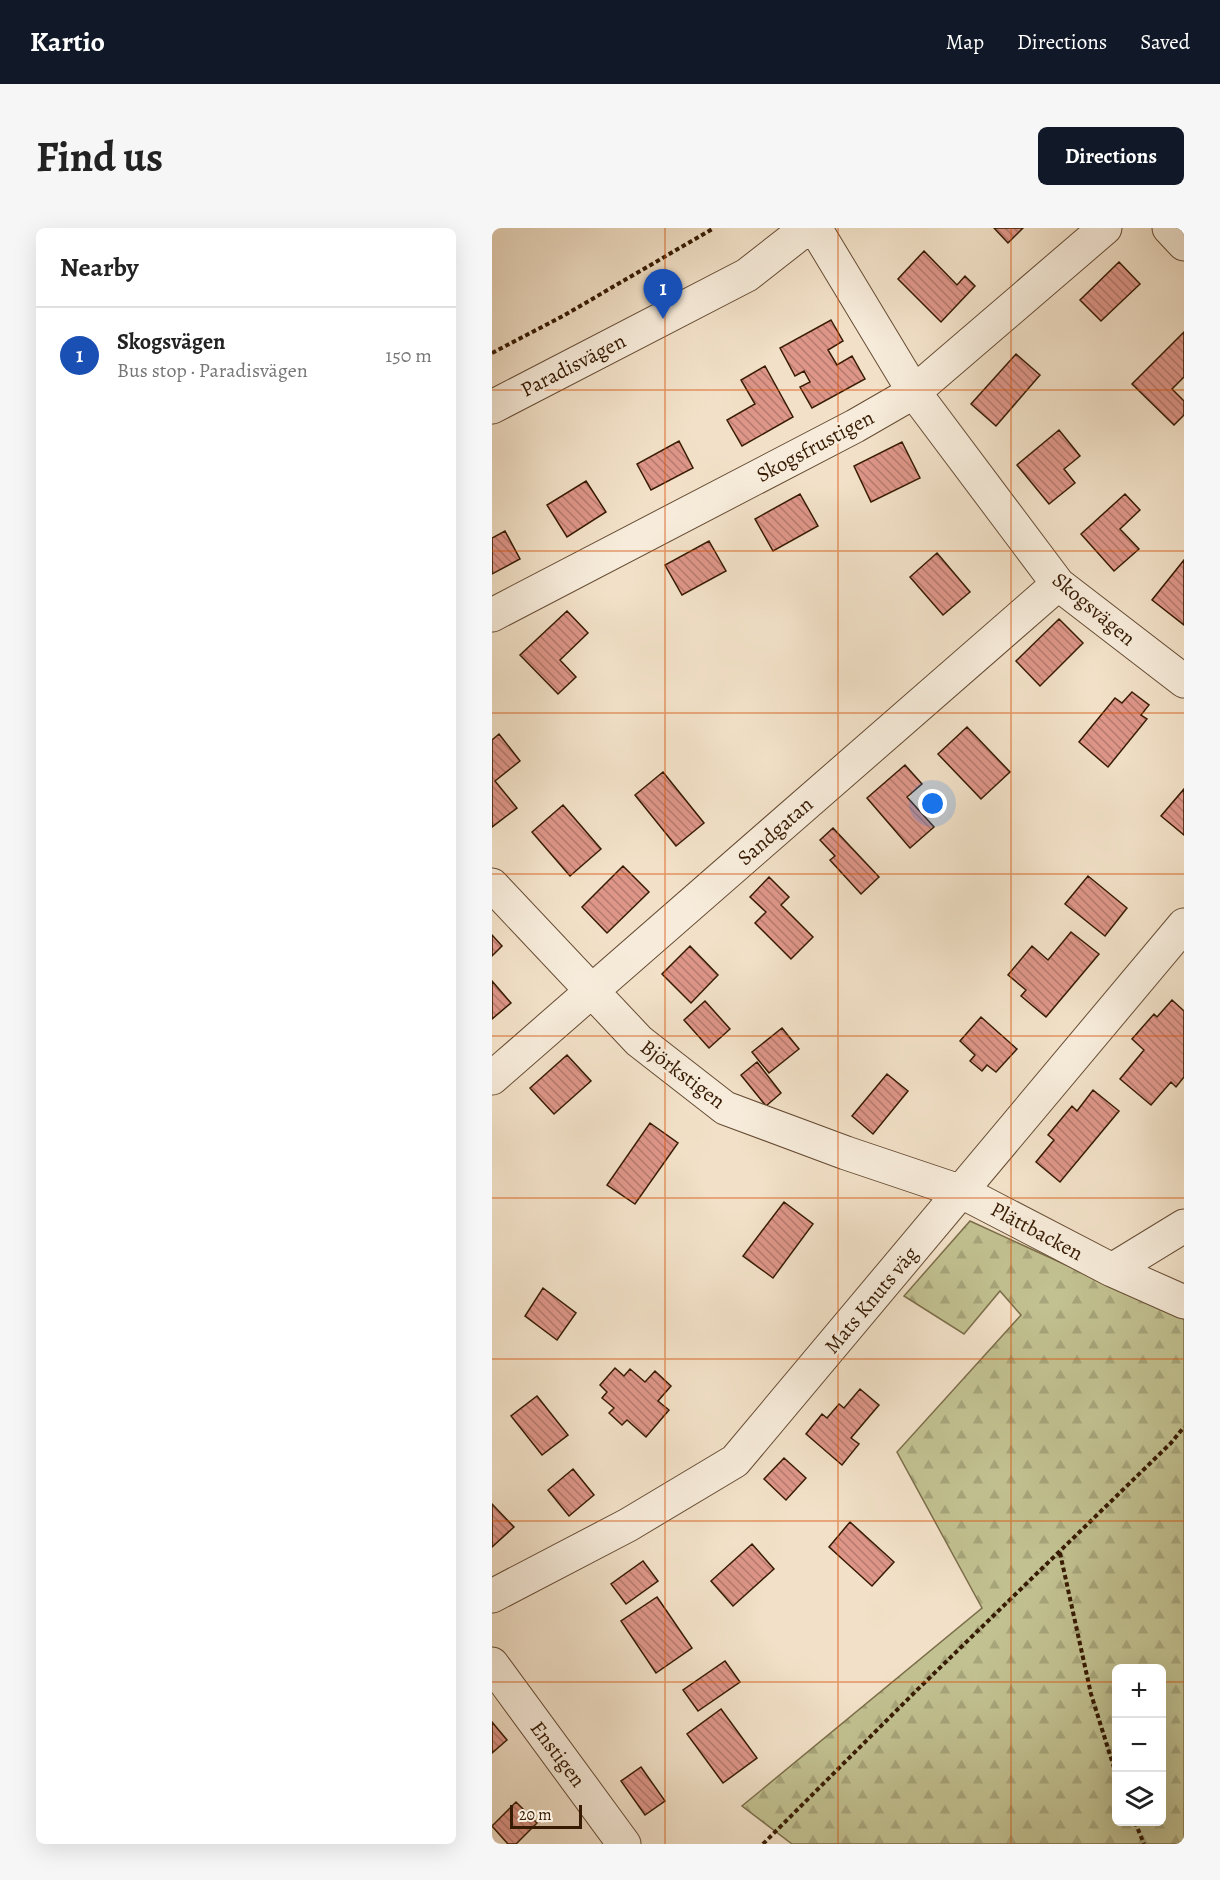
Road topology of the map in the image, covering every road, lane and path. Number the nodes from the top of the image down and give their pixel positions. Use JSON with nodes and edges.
{"nodes":[{"id":1,"x":714,"y":228,"type":"edge"},
{"id":2,"x":807,"y":228,"type":"edge"},
{"id":3,"x":815,"y":228,"type":"edge"},
{"id":4,"x":1105,"y":228,"type":"edge"},
{"id":5,"x":1169,"y":228,"type":"edge"},
{"id":6,"x":1184,"y":244,"type":"edge"},
{"id":7,"x":492,"y":353,"type":"edge"},
{"id":8,"x":914,"y":392,"type":"junction"},
{"id":9,"x":492,"y":407,"type":"edge"},
{"id":10,"x":1058,"y":584,"type":"junction"},
{"id":11,"x":492,"y":615,"type":"edge"},
{"id":12,"x":1184,"y":681,"type":"edge"},
{"id":13,"x":492,"y":885,"type":"edge"},
{"id":14,"x":1184,"y":925,"type":"edge"},
{"id":15,"x":591,"y":991,"type":"junction"},
{"id":16,"x":492,"y":1078,"type":"edge"},
{"id":17,"x":962,"y":1192,"type":"junction"},
{"id":18,"x":1184,"y":1226,"type":"edge"},
{"id":19,"x":1112,"y":1270,"type":"junction"},
{"id":20,"x":1184,"y":1302,"type":"edge"},
{"id":21,"x":1184,"y":1427,"type":"edge"},
{"id":22,"x":1060,"y":1552,"type":"junction"},
{"id":23,"x":492,"y":1596,"type":"edge"},
{"id":24,"x":492,"y":1664,"type":"edge"},
{"id":25,"x":1115,"y":1772,"type":"edge"},
{"id":26,"x":1137,"y":1826,"type":"edge"},
{"id":27,"x":624,"y":1844,"type":"edge"},
{"id":28,"x":763,"y":1844,"type":"edge"},
{"id":29,"x":1144,"y":1844,"type":"edge"}],
"edges":[{"from":1,"to":7,"type":"path"},
{"from":2,"to":9,"type":"street","name":"Paradisvägen"},
{"from":3,"to":8,"type":"street","name":"Skogsvägen"},
{"from":4,"to":8,"type":"street","name":"Skogsfrustigen"},
{"from":5,"to":6,"type":"street"},
{"from":8,"to":10,"type":"street","name":"Skogsvägen"},
{"from":8,"to":11,"type":"street","name":"Skogsfrustigen"},
{"from":10,"to":12,"type":"street","name":"Skogsvägen"},
{"from":10,"to":15,"type":"street","name":"Sandgatan"},
{"from":13,"to":15,"type":"street","name":"Björkstigen"},
{"from":14,"to":17,"type":"street","name":"Mats Knuts väg"},
{"from":15,"to":16,"type":"street","name":"Sandgatan"},
{"from":15,"to":17,"type":"street","name":"Björkstigen"},
{"from":17,"to":19,"type":"street","name":"Plättbacken"},
{"from":17,"to":23,"type":"street","name":"Mats Knuts väg"},
{"from":18,"to":19,"type":"street"},
{"from":19,"to":20,"type":"street","name":"Plättbacken"},
{"from":21,"to":22,"type":"path"},
{"from":22,"to":25,"type":"path"},
{"from":22,"to":28,"type":"path"},
{"from":24,"to":27,"type":"street","name":"Enstigen"},
{"from":26,"to":29,"type":"path"}]}
